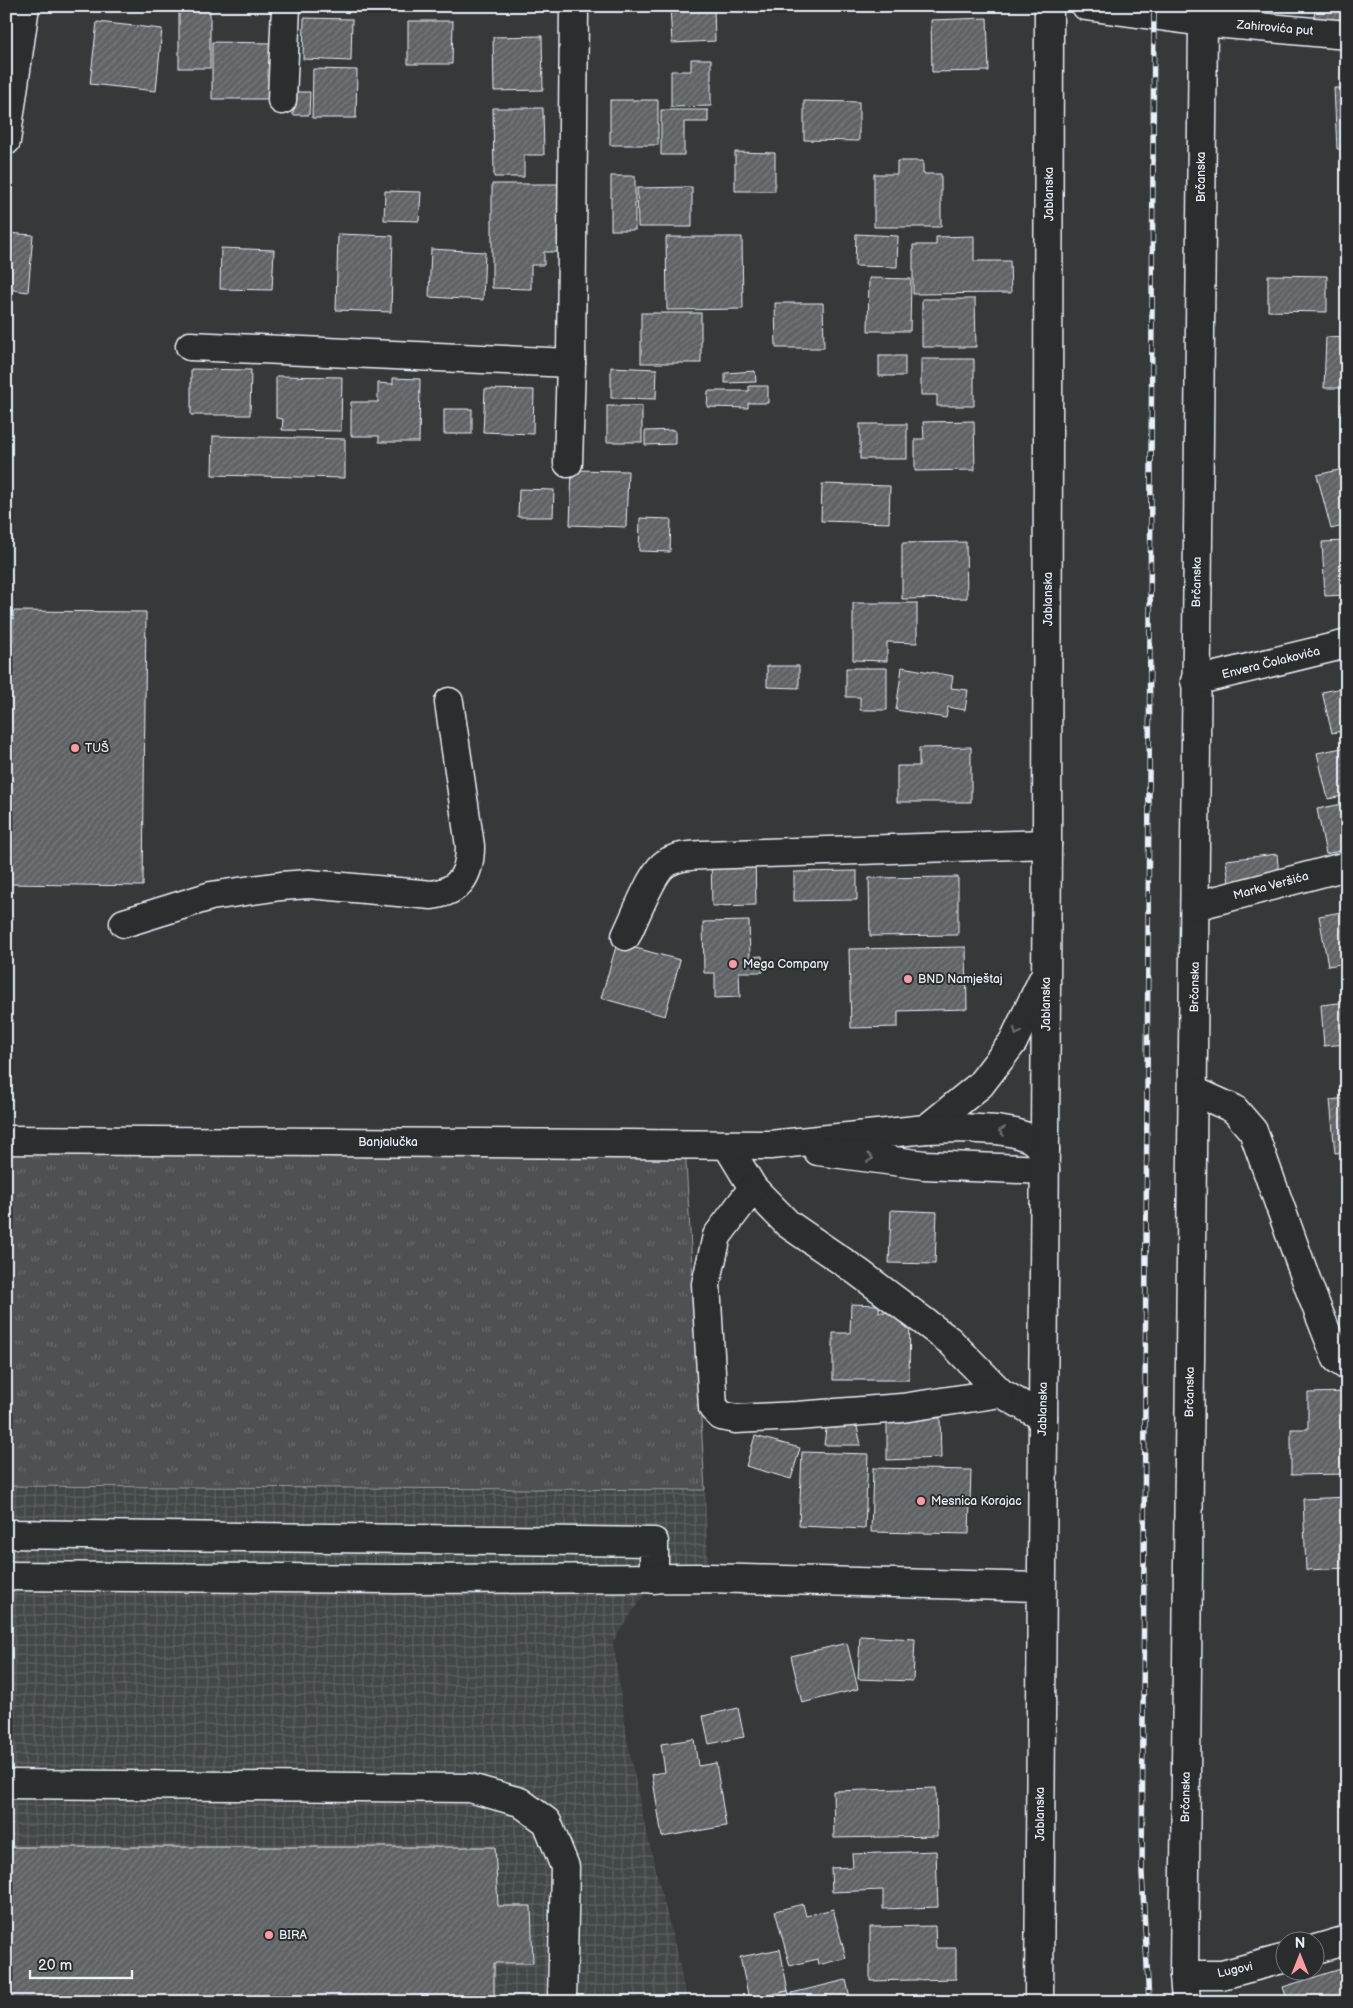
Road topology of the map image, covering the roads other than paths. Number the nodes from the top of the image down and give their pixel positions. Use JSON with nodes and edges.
{"nodes":[{"id":1,"x":25,"y":6,"type":"edge"},
{"id":2,"x":286,"y":6,"type":"edge"},
{"id":3,"x":574,"y":6,"type":"edge"},
{"id":4,"x":1049,"y":6,"type":"edge"},
{"id":5,"x":1086,"y":6,"type":"edge"},
{"id":6,"x":1202,"y":22,"type":"junction"},
{"id":7,"x":1347,"y":35,"type":"edge"},
{"id":8,"x":282,"y":100,"type":"dead end"},
{"id":9,"x":6,"y":141,"type":"edge"},
{"id":10,"x":190,"y":346,"type":"dead end"},
{"id":11,"x":571,"y":364,"type":"junction"},
{"id":12,"x":568,"y":463,"type":"dead end"},
{"id":13,"x":1347,"y":644,"type":"edge"},
{"id":14,"x":1195,"y":681,"type":"junction"},
{"id":15,"x":449,"y":702,"type":"dead end"},
{"id":16,"x":1047,"y":844,"type":"junction"},
{"id":17,"x":1347,"y":866,"type":"edge"},
{"id":18,"x":1195,"y":906,"type":"junction"},
{"id":19,"x":124,"y":923,"type":"dead end"},
{"id":20,"x":626,"y":936,"type":"dead end"},
{"id":21,"x":1046,"y":973,"type":"junction"},
{"id":22,"x":1194,"y":1092,"type":"junction"},
{"id":23,"x":926,"y":1129,"type":"junction"},
{"id":24,"x":6,"y":1140,"type":"edge"},
{"id":25,"x":727,"y":1144,"type":"junction"},
{"id":26,"x":770,"y":1144,"type":"junction"},
{"id":27,"x":1045,"y":1160,"type":"junction"},
{"id":28,"x":753,"y":1188,"type":"junction"},
{"id":29,"x":1347,"y":1366,"type":"edge"},
{"id":30,"x":1001,"y":1393,"type":"junction"},
{"id":31,"x":1042,"y":1417,"type":"junction"},
{"id":32,"x":6,"y":1534,"type":"edge"},
{"id":33,"x":6,"y":1576,"type":"edge"},
{"id":34,"x":654,"y":1579,"type":"junction"},
{"id":35,"x":1041,"y":1587,"type":"junction"},
{"id":36,"x":6,"y":1784,"type":"edge"},
{"id":37,"x":1347,"y":1940,"type":"edge"},
{"id":38,"x":1326,"y":1946,"type":"edge"},
{"id":39,"x":1276,"y":1961,"type":"edge"},
{"id":40,"x":1184,"y":1975,"type":"junction"},
{"id":41,"x":562,"y":2002,"type":"edge"},
{"id":42,"x":1039,"y":2002,"type":"edge"},
{"id":43,"x":1186,"y":2002,"type":"edge"}],
"edges":[{"from":1,"to":9,"type":"street"},
{"from":2,"to":8,"type":"street"},
{"from":3,"to":11,"type":"street"},
{"from":4,"to":16,"type":"street","name":"Jablanska"},
{"from":5,"to":6,"type":"street"},
{"from":6,"to":7,"type":"street","name":"Zahirovića put"},
{"from":6,"to":14,"type":"street","name":"Brčanska"},
{"from":10,"to":11,"type":"street"},
{"from":11,"to":12,"type":"street"},
{"from":13,"to":14,"type":"street","name":"Envera Čolakovića"},
{"from":14,"to":18,"type":"street","name":"Brčanska"},
{"from":15,"to":19,"type":"street"},
{"from":16,"to":20,"type":"street"},
{"from":16,"to":21,"type":"street","name":"Jablanska"},
{"from":17,"to":18,"type":"street","name":"Marka Veršića"},
{"from":18,"to":22,"type":"street","name":"Brčanska"},
{"from":21,"to":23,"type":"street","one_way":true},
{"from":21,"to":27,"type":"street","name":"Jablanska"},
{"from":22,"to":29,"type":"street"},
{"from":22,"to":40,"type":"street","name":"Brčanska"},
{"from":23,"to":26,"type":"street"},
{"from":27,"to":23,"type":"street","one_way":true},
{"from":24,"to":25,"type":"street","name":"Banjalučka"},
{"from":25,"to":26,"type":"street","name":"Banjalučka"},
{"from":25,"to":28,"type":"street"},
{"from":26,"to":27,"type":"street","one_way":true},
{"from":27,"to":31,"type":"street","name":"Jablanska"},
{"from":28,"to":30,"type":"street"},
{"from":28,"to":30,"type":"street"},
{"from":30,"to":31,"type":"street"},
{"from":31,"to":35,"type":"street","name":"Jablanska"},
{"from":32,"to":34,"type":"street"},
{"from":33,"to":34,"type":"street"},
{"from":34,"to":35,"type":"street"},
{"from":35,"to":42,"type":"street","name":"Jablanska"},
{"from":36,"to":41,"type":"street"},
{"from":37,"to":38,"type":"street"},
{"from":39,"to":40,"type":"street","name":"Lugovi"},
{"from":40,"to":43,"type":"street","name":"Brčanska"}]}
